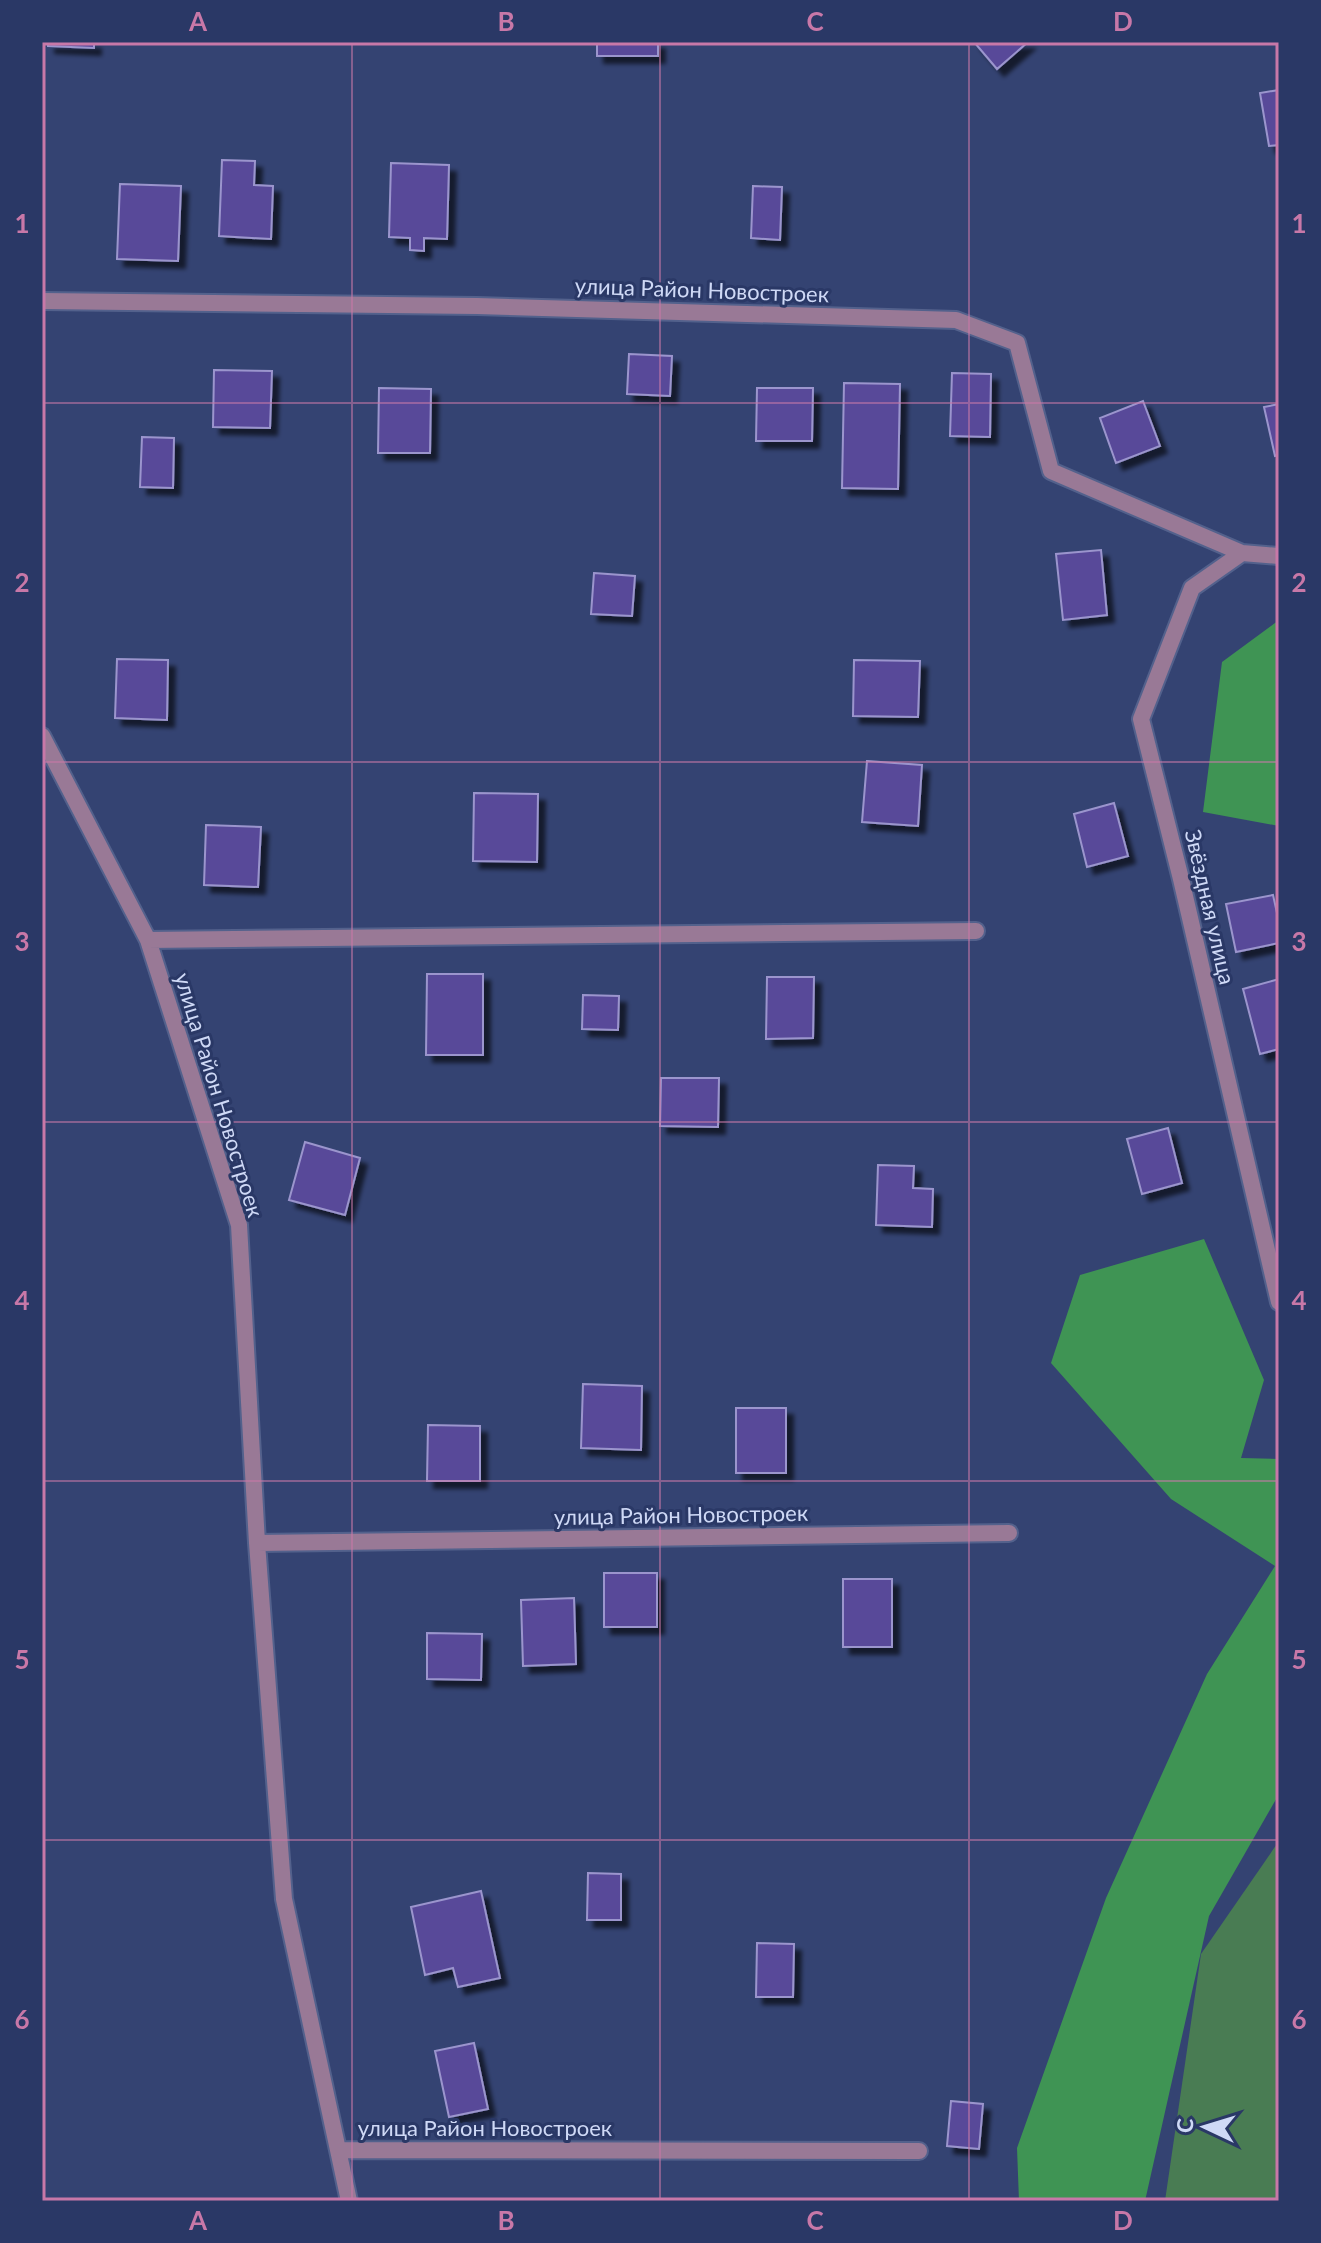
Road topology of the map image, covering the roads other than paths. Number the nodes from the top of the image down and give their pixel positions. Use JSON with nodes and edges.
{"nodes":[{"id":1,"x":42,"y":301,"type":"edge"},
{"id":2,"x":1242,"y":553,"type":"junction"},
{"id":3,"x":1279,"y":556,"type":"edge"},
{"id":4,"x":42,"y":736,"type":"edge"},
{"id":5,"x":976,"y":931,"type":"dead end"},
{"id":6,"x":148,"y":940,"type":"junction"},
{"id":7,"x":1279,"y":1302,"type":"edge"},
{"id":8,"x":1009,"y":1533,"type":"dead end"},
{"id":9,"x":257,"y":1543,"type":"junction"},
{"id":10,"x":339,"y":2150,"type":"junction"},
{"id":11,"x":919,"y":2151,"type":"dead end"},
{"id":12,"x":349,"y":2201,"type":"edge"}],
"edges":[{"from":1,"to":2,"type":"street","name":"улица Район Новостроек"},
{"from":2,"to":3,"type":"street"},
{"from":2,"to":7,"type":"street","name":"Звёздная улица"},
{"from":4,"to":6,"type":"street","name":"улица Район Новостроек"},
{"from":5,"to":6,"type":"street"},
{"from":6,"to":9,"type":"street","name":"улица Район Новостроек"},
{"from":8,"to":9,"type":"street","name":"улица Район Новостроек"},
{"from":9,"to":10,"type":"street","name":"улица Район Новостроек"},
{"from":10,"to":11,"type":"street","name":"улица Район Новостроек"},
{"from":10,"to":12,"type":"street","name":"улица Район Новостроек"}]}
